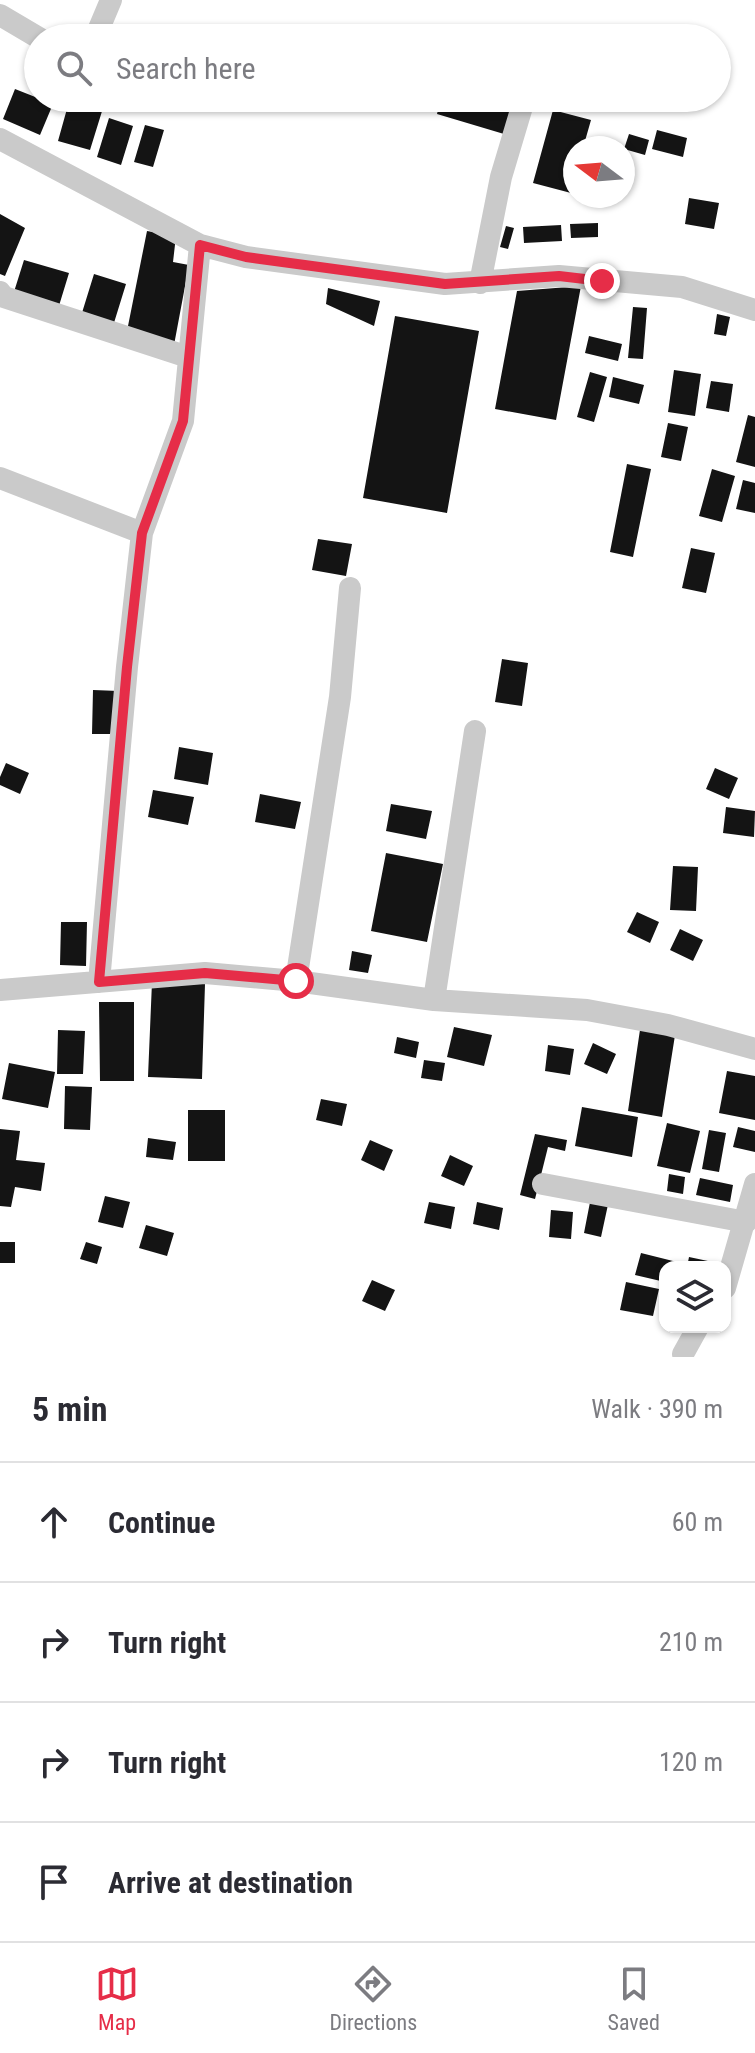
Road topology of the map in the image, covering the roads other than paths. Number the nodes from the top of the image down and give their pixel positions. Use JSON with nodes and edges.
{"nodes":[{"id":1,"x":111,"y":0,"type":"edge"},
{"id":2,"x":0,"y":15,"type":"edge"},
{"id":3,"x":101,"y":24,"type":"edge"},
{"id":4,"x":24,"y":29,"type":"edge"},
{"id":5,"x":520,"y":112,"type":"edge"},
{"id":6,"x":0,"y":139,"type":"edge"},
{"id":7,"x":200,"y":245,"type":"junction"},
{"id":8,"x":480,"y":283,"type":"junction"},
{"id":9,"x":0,"y":292,"type":"edge"},
{"id":10,"x":755,"y":310,"type":"edge"},
{"id":11,"x":188,"y":357,"type":"junction"},
{"id":12,"x":0,"y":478,"type":"edge"},
{"id":13,"x":142,"y":533,"type":"junction"},
{"id":14,"x":350,"y":588,"type":"dead end"},
{"id":15,"x":475,"y":731,"type":"dead end"},
{"id":16,"x":296,"y":981,"type":"junction"},
{"id":17,"x":99,"y":982,"type":"junction"},
{"id":18,"x":0,"y":990,"type":"edge"},
{"id":19,"x":434,"y":1000,"type":"junction"},
{"id":20,"x":755,"y":1049,"type":"edge"},
{"id":21,"x":543,"y":1184,"type":"dead end"},
{"id":22,"x":755,"y":1184,"type":"edge"},
{"id":23,"x":746,"y":1222,"type":"junction"},
{"id":24,"x":731,"y":1269,"type":"edge"},
{"id":25,"x":695,"y":1333,"type":"edge"},
{"id":26,"x":683,"y":1354,"type":"dead end"}],
"edges":[{"from":1,"to":3,"type":"street"},
{"from":2,"to":4,"type":"street"},
{"from":5,"to":8,"type":"street"},
{"from":6,"to":7,"type":"street"},
{"from":7,"to":8,"type":"street"},
{"from":7,"to":11,"type":"street"},
{"from":8,"to":10,"type":"street"},
{"from":9,"to":11,"type":"street"},
{"from":11,"to":13,"type":"street"},
{"from":12,"to":13,"type":"street"},
{"from":13,"to":17,"type":"street"},
{"from":14,"to":16,"type":"street"},
{"from":15,"to":19,"type":"street"},
{"from":16,"to":17,"type":"street"},
{"from":16,"to":19,"type":"street"},
{"from":17,"to":18,"type":"street"},
{"from":19,"to":20,"type":"street"},
{"from":21,"to":23,"type":"street"},
{"from":22,"to":23,"type":"street"},
{"from":23,"to":24,"type":"street"},
{"from":25,"to":26,"type":"street"}]}
